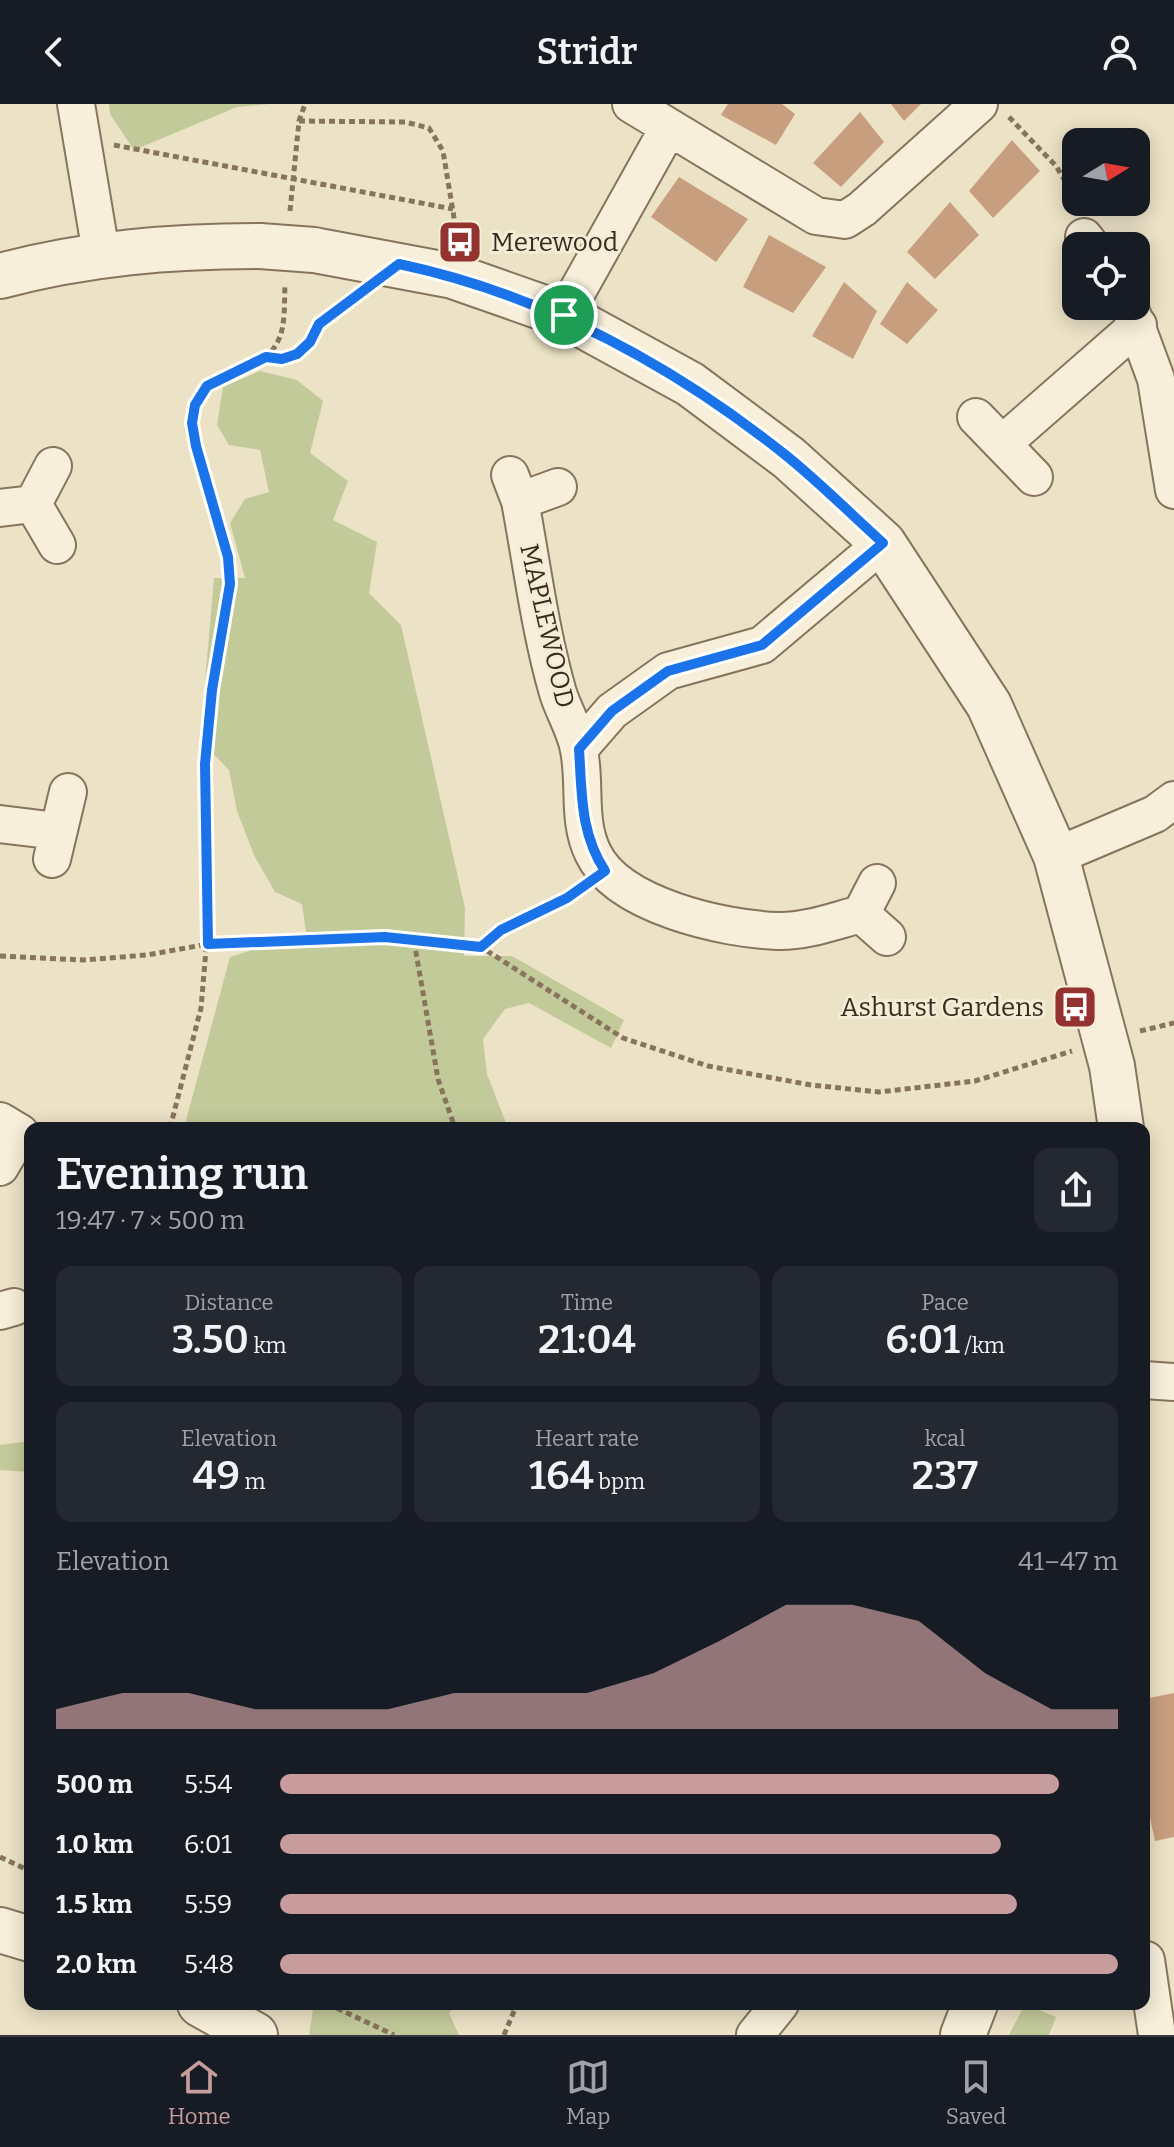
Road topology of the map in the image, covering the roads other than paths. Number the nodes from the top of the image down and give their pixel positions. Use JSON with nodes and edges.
{"nodes":[{"id":1,"x":76,"y":104,"type":"edge"},
{"id":2,"x":631,"y":104,"type":"edge"},
{"id":3,"x":993,"y":109,"type":"edge"},
{"id":4,"x":669,"y":127,"type":"junction"},
{"id":5,"x":101,"y":253,"type":"junction"},
{"id":6,"x":0,"y":276,"type":"edge"},
{"id":7,"x":564,"y":315,"type":"junction"},
{"id":8,"x":1128,"y":320,"type":"edge"},
{"id":9,"x":1135,"y":320,"type":"edge"},
{"id":10,"x":976,"y":417,"type":"dead end"},
{"id":11,"x":1002,"y":444,"type":"junction"},
{"id":12,"x":53,"y":466,"type":"dead end"},
{"id":13,"x":1034,"y":477,"type":"dead end"},
{"id":14,"x":558,"y":487,"type":"dead end"},
{"id":15,"x":1174,"y":490,"type":"edge"},
{"id":16,"x":17,"y":506,"type":"edge"},
{"id":17,"x":883,"y":543,"type":"junction"},
{"id":18,"x":57,"y":545,"type":"dead end"},
{"id":19,"x":579,"y":749,"type":"junction"},
{"id":20,"x":68,"y":792,"type":"dead end"},
{"id":21,"x":1174,"y":800,"type":"edge"},
{"id":22,"x":0,"y":824,"type":"edge"},
{"id":23,"x":1056,"y":856,"type":"junction"},
{"id":24,"x":875,"y":912,"type":"dead end"},
{"id":25,"x":0,"y":1121,"type":"edge"},
{"id":26,"x":1120,"y":1122,"type":"edge"},
{"id":27,"x":0,"y":1167,"type":"edge"},
{"id":28,"x":1150,"y":1380,"type":"edge"},
{"id":29,"x":1174,"y":1382,"type":"edge"},
{"id":30,"x":0,"y":1930,"type":"edge"},
{"id":31,"x":24,"y":1937,"type":"edge"},
{"id":32,"x":1155,"y":1959,"type":"edge"},
{"id":33,"x":211,"y":2010,"type":"edge"},
{"id":34,"x":775,"y":2010,"type":"edge"},
{"id":35,"x":973,"y":2010,"type":"edge"},
{"id":36,"x":255,"y":2035,"type":"edge"},
{"id":37,"x":755,"y":2035,"type":"edge"},
{"id":38,"x":963,"y":2035,"type":"edge"},
{"id":39,"x":1157,"y":2035,"type":"edge"}],
"edges":[{"from":1,"to":5,"type":"street"},
{"from":2,"to":4,"type":"street"},
{"from":3,"to":4,"type":"street"},
{"from":4,"to":7,"type":"street"},
{"from":5,"to":6,"type":"street"},
{"from":5,"to":7,"type":"street"},
{"from":7,"to":17,"type":"street"},
{"from":8,"to":11,"type":"street"},
{"from":9,"to":15,"type":"street"},
{"from":10,"to":11,"type":"street"},
{"from":11,"to":13,"type":"street"},
{"from":12,"to":16,"type":"street"},
{"from":14,"to":19,"type":"street","name":"MAPLEWOOD"},
{"from":16,"to":18,"type":"street"},
{"from":17,"to":19,"type":"street","name":"MAPLEWOOD"},
{"from":17,"to":23,"type":"street"},
{"from":19,"to":24,"type":"street","name":"MAPLEWOOD"},
{"from":20,"to":22,"type":"street"},
{"from":21,"to":23,"type":"street"},
{"from":23,"to":26,"type":"street"},
{"from":25,"to":27,"type":"street"},
{"from":28,"to":29,"type":"street"},
{"from":30,"to":31,"type":"street"},
{"from":32,"to":39,"type":"street"},
{"from":33,"to":36,"type":"street"},
{"from":34,"to":37,"type":"street"},
{"from":35,"to":38,"type":"street"}]}
